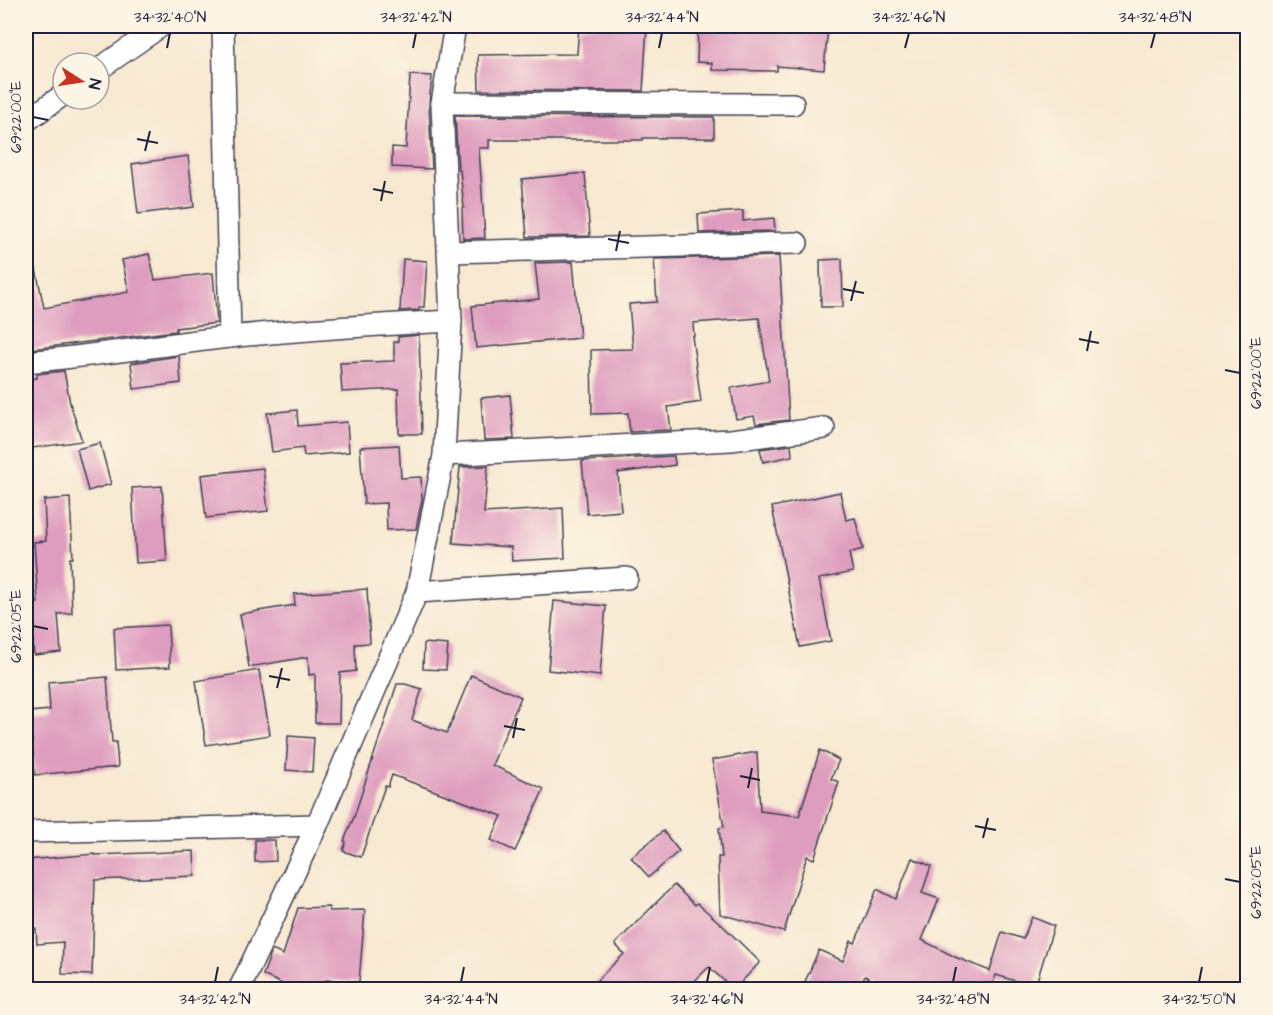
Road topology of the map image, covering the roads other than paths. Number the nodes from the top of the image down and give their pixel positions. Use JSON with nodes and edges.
{"nodes":[{"id":1,"x":161,"y":26,"type":"edge"},
{"id":2,"x":223,"y":26,"type":"edge"},
{"id":3,"x":455,"y":26,"type":"edge"},
{"id":4,"x":111,"y":61,"type":"edge"},
{"id":5,"x":51,"y":104,"type":"edge"},
{"id":6,"x":442,"y":104,"type":"junction"},
{"id":7,"x":793,"y":104,"type":"dead end"},
{"id":8,"x":26,"y":122,"type":"edge"},
{"id":9,"x":797,"y":243,"type":"dead end"},
{"id":10,"x":449,"y":252,"type":"junction"},
{"id":11,"x":451,"y":321,"type":"junction"},
{"id":12,"x":230,"y":337,"type":"junction"},
{"id":13,"x":26,"y":362,"type":"edge"},
{"id":14,"x":824,"y":428,"type":"dead end"},
{"id":15,"x":444,"y":455,"type":"junction"},
{"id":16,"x":627,"y":578,"type":"dead end"},
{"id":17,"x":417,"y":592,"type":"junction"},
{"id":18,"x":317,"y":825,"type":"junction"},
{"id":19,"x":26,"y":832,"type":"edge"},
{"id":20,"x":239,"y":990,"type":"edge"}],
"edges":[{"from":1,"to":4,"type":"street"},
{"from":2,"to":12,"type":"street"},
{"from":3,"to":6,"type":"street"},
{"from":5,"to":8,"type":"street"},
{"from":6,"to":7,"type":"street"},
{"from":6,"to":10,"type":"street"},
{"from":9,"to":10,"type":"street"},
{"from":10,"to":11,"type":"street"},
{"from":11,"to":12,"type":"street"},
{"from":11,"to":15,"type":"street"},
{"from":12,"to":13,"type":"street"},
{"from":14,"to":15,"type":"street"},
{"from":15,"to":17,"type":"street"},
{"from":16,"to":17,"type":"street"},
{"from":17,"to":18,"type":"street"},
{"from":18,"to":19,"type":"street"},
{"from":18,"to":20,"type":"street"}]}
